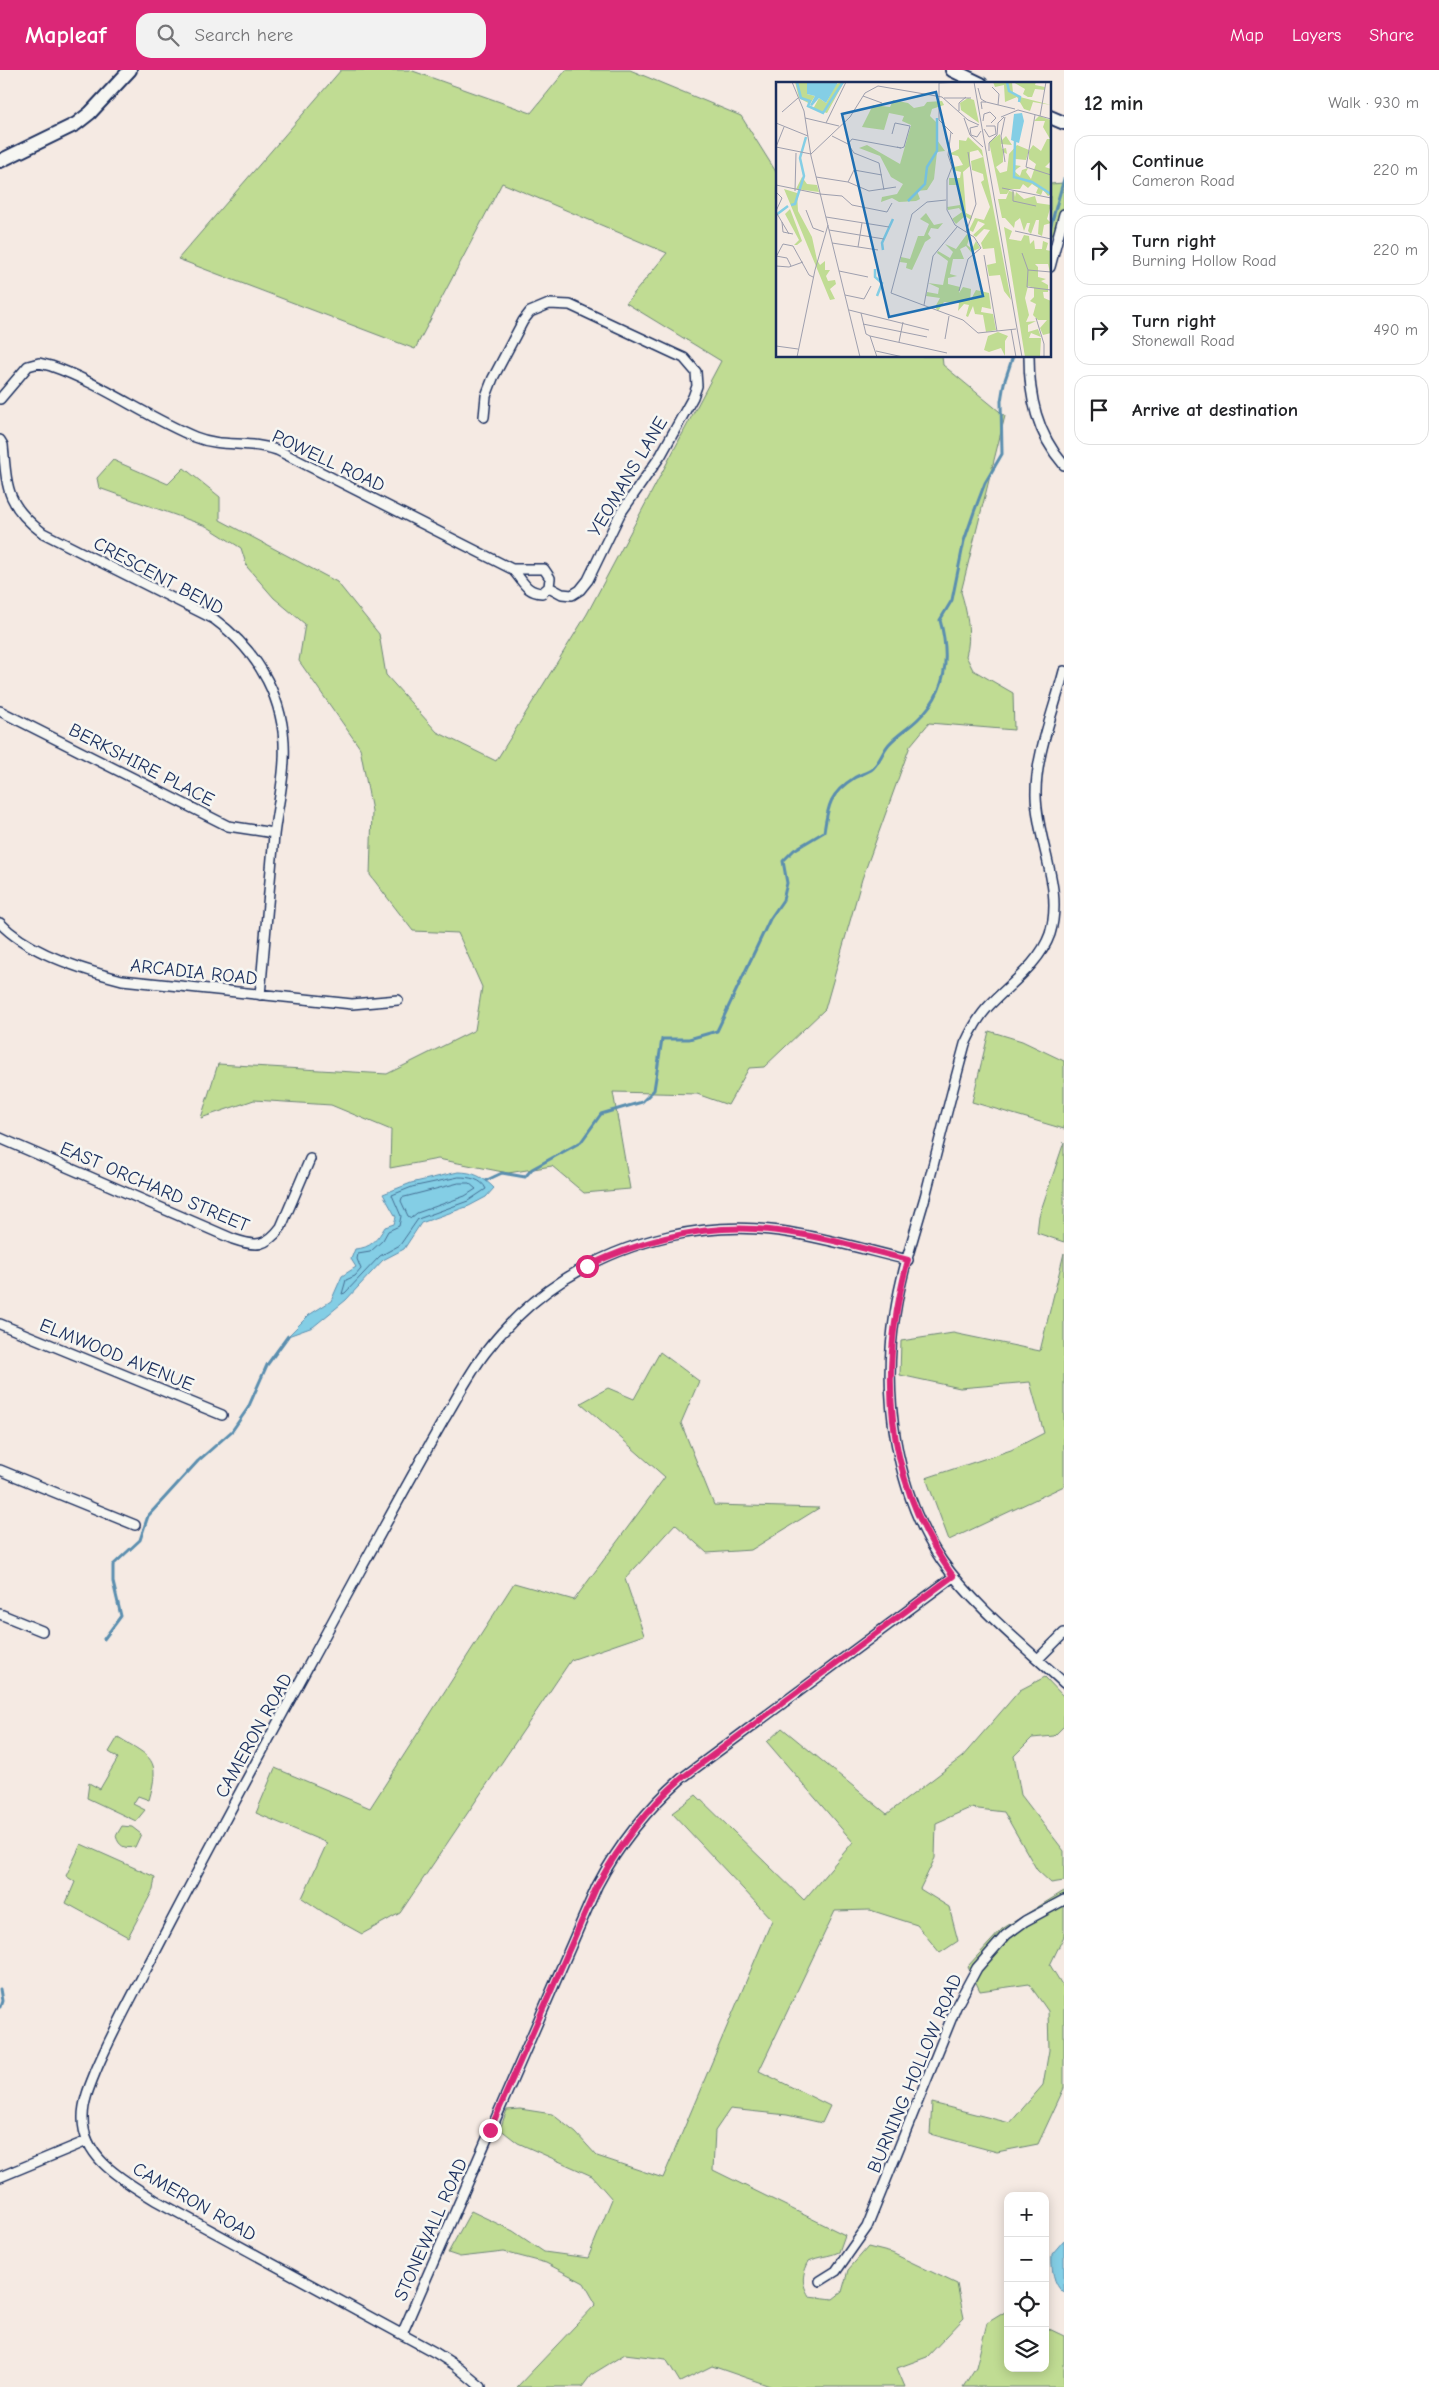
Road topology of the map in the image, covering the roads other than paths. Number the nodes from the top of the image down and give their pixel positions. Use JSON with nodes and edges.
{"nodes":[{"id":1,"x":130,"y":70,"type":"edge"},
{"id":2,"x":952,"y":70,"type":"edge"},
{"id":3,"x":977,"y":82,"type":"edge"},
{"id":4,"x":1052,"y":117,"type":"edge"},
{"id":5,"x":1064,"y":123,"type":"edge"},
{"id":6,"x":0,"y":161,"type":"edge"},
{"id":7,"x":1064,"y":214,"type":"edge"},
{"id":8,"x":1052,"y":259,"type":"edge"},
{"id":9,"x":1029,"y":358,"type":"edge"},
{"id":10,"x":0,"y":399,"type":"edge"},
{"id":11,"x":484,"y":417,"type":"dead end"},
{"id":12,"x":0,"y":440,"type":"edge"},
{"id":13,"x":1064,"y":465,"type":"edge"},
{"id":14,"x":512,"y":569,"type":"junction"},
{"id":15,"x":549,"y":587,"type":"junction"},
{"id":16,"x":1064,"y":671,"type":"edge"},
{"id":17,"x":0,"y":711,"type":"edge"},
{"id":18,"x":274,"y":833,"type":"junction"},
{"id":19,"x":0,"y":923,"type":"edge"},
{"id":20,"x":260,"y":995,"type":"junction"},
{"id":21,"x":398,"y":1000,"type":"dead end"},
{"id":22,"x":0,"y":1138,"type":"edge"},
{"id":23,"x":310,"y":1159,"type":"dead end"},
{"id":24,"x":908,"y":1260,"type":"junction"},
{"id":25,"x":0,"y":1324,"type":"edge"},
{"id":26,"x":222,"y":1415,"type":"dead end"},
{"id":27,"x":0,"y":1470,"type":"edge"},
{"id":28,"x":135,"y":1524,"type":"dead end"},
{"id":29,"x":953,"y":1576,"type":"junction"},
{"id":30,"x":0,"y":1614,"type":"edge"},
{"id":31,"x":42,"y":1631,"type":"dead end"},
{"id":32,"x":1064,"y":1633,"type":"edge"},
{"id":33,"x":1038,"y":1659,"type":"junction"},
{"id":34,"x":1064,"y":1683,"type":"edge"},
{"id":35,"x":1064,"y":1900,"type":"edge"},
{"id":36,"x":87,"y":2141,"type":"junction"},
{"id":37,"x":0,"y":2177,"type":"edge"},
{"id":38,"x":820,"y":2281,"type":"dead end"},
{"id":39,"x":402,"y":2334,"type":"junction"},
{"id":40,"x":481,"y":2387,"type":"edge"}],
"edges":[{"from":1,"to":6,"type":"main road"},
{"from":2,"to":3,"type":"main road"},
{"from":4,"to":5,"type":"main road"},
{"from":7,"to":8,"type":"street"},
{"from":9,"to":13,"type":"street"},
{"from":10,"to":14,"type":"street","name":"POWELL ROAD"},
{"from":11,"to":15,"type":"street","name":"YEOMANS LANE"},
{"from":12,"to":18,"type":"street","name":"CRESCENT BEND"},
{"from":14,"to":15,"type":"street","name":"POWELL ROAD"},
{"from":14,"to":15,"type":"street","name":"POWELL ROAD"},
{"from":16,"to":24,"type":"street"},
{"from":17,"to":18,"type":"street","name":"BERKSHIRE PLACE"},
{"from":18,"to":20,"type":"street","name":"CRESCENT BEND"},
{"from":19,"to":20,"type":"street","name":"ARCADIA ROAD"},
{"from":20,"to":21,"type":"street","name":"ARCADIA ROAD"},
{"from":22,"to":23,"type":"street","name":"EAST ORCHARD STREET"},
{"from":24,"to":29,"type":"street"},
{"from":24,"to":36,"type":"street","name":"CAMERON ROAD"},
{"from":25,"to":26,"type":"street","name":"ELMWOOD AVENUE"},
{"from":27,"to":28,"type":"street"},
{"from":29,"to":33,"type":"street"},
{"from":29,"to":39,"type":"street","name":"STONEWALL ROAD"},
{"from":30,"to":31,"type":"street"},
{"from":32,"to":33,"type":"street"},
{"from":33,"to":34,"type":"street"},
{"from":35,"to":38,"type":"street","name":"BURNING HOLLOW ROAD"},
{"from":36,"to":37,"type":"street"},
{"from":36,"to":39,"type":"street","name":"CAMERON ROAD"},
{"from":39,"to":40,"type":"street","name":"CAMERON ROAD"}]}
